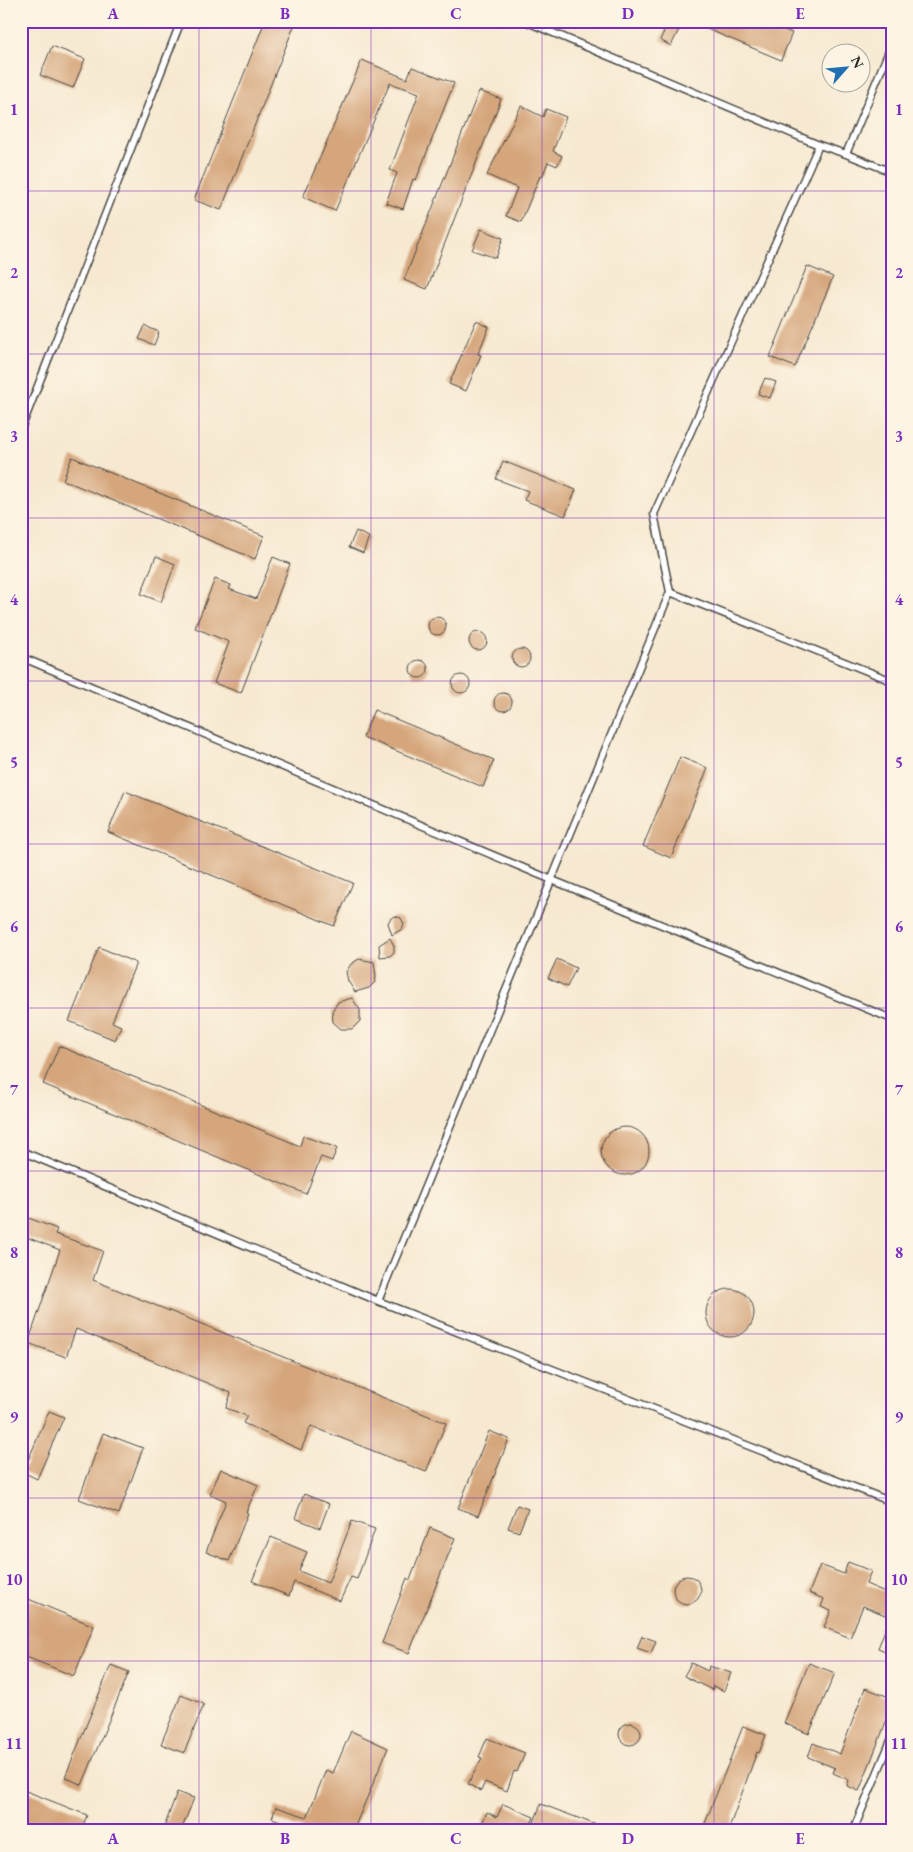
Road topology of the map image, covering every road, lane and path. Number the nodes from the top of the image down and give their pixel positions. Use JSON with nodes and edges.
{"nodes":[{"id":1,"x":182,"y":21,"type":"edge"},
{"id":2,"x":525,"y":21,"type":"edge"},
{"id":3,"x":892,"y":44,"type":"edge"},
{"id":4,"x":819,"y":145,"type":"junction"},
{"id":5,"x":846,"y":154,"type":"junction"},
{"id":6,"x":892,"y":172,"type":"edge"},
{"id":7,"x":21,"y":428,"type":"edge"},
{"id":8,"x":670,"y":592,"type":"junction"},
{"id":9,"x":21,"y":657,"type":"edge"},
{"id":10,"x":892,"y":681,"type":"edge"},
{"id":11,"x":552,"y":880,"type":"junction"},
{"id":12,"x":892,"y":1019,"type":"edge"},
{"id":13,"x":21,"y":1151,"type":"edge"},
{"id":14,"x":378,"y":1301,"type":"junction"},
{"id":15,"x":892,"y":1502,"type":"edge"},
{"id":16,"x":892,"y":1738,"type":"edge"},
{"id":17,"x":853,"y":1831,"type":"edge"}],
"edges":[{"from":1,"to":7,"type":"lane"},
{"from":2,"to":4,"type":"lane"},
{"from":3,"to":5,"type":"lane"},
{"from":4,"to":5,"type":"lane"},
{"from":4,"to":8,"type":"lane"},
{"from":5,"to":6,"type":"lane"},
{"from":8,"to":10,"type":"lane"},
{"from":8,"to":11,"type":"lane"},
{"from":9,"to":11,"type":"lane"},
{"from":11,"to":12,"type":"lane"},
{"from":11,"to":14,"type":"lane"},
{"from":13,"to":14,"type":"lane"},
{"from":14,"to":15,"type":"lane"},
{"from":16,"to":17,"type":"lane"}]}
